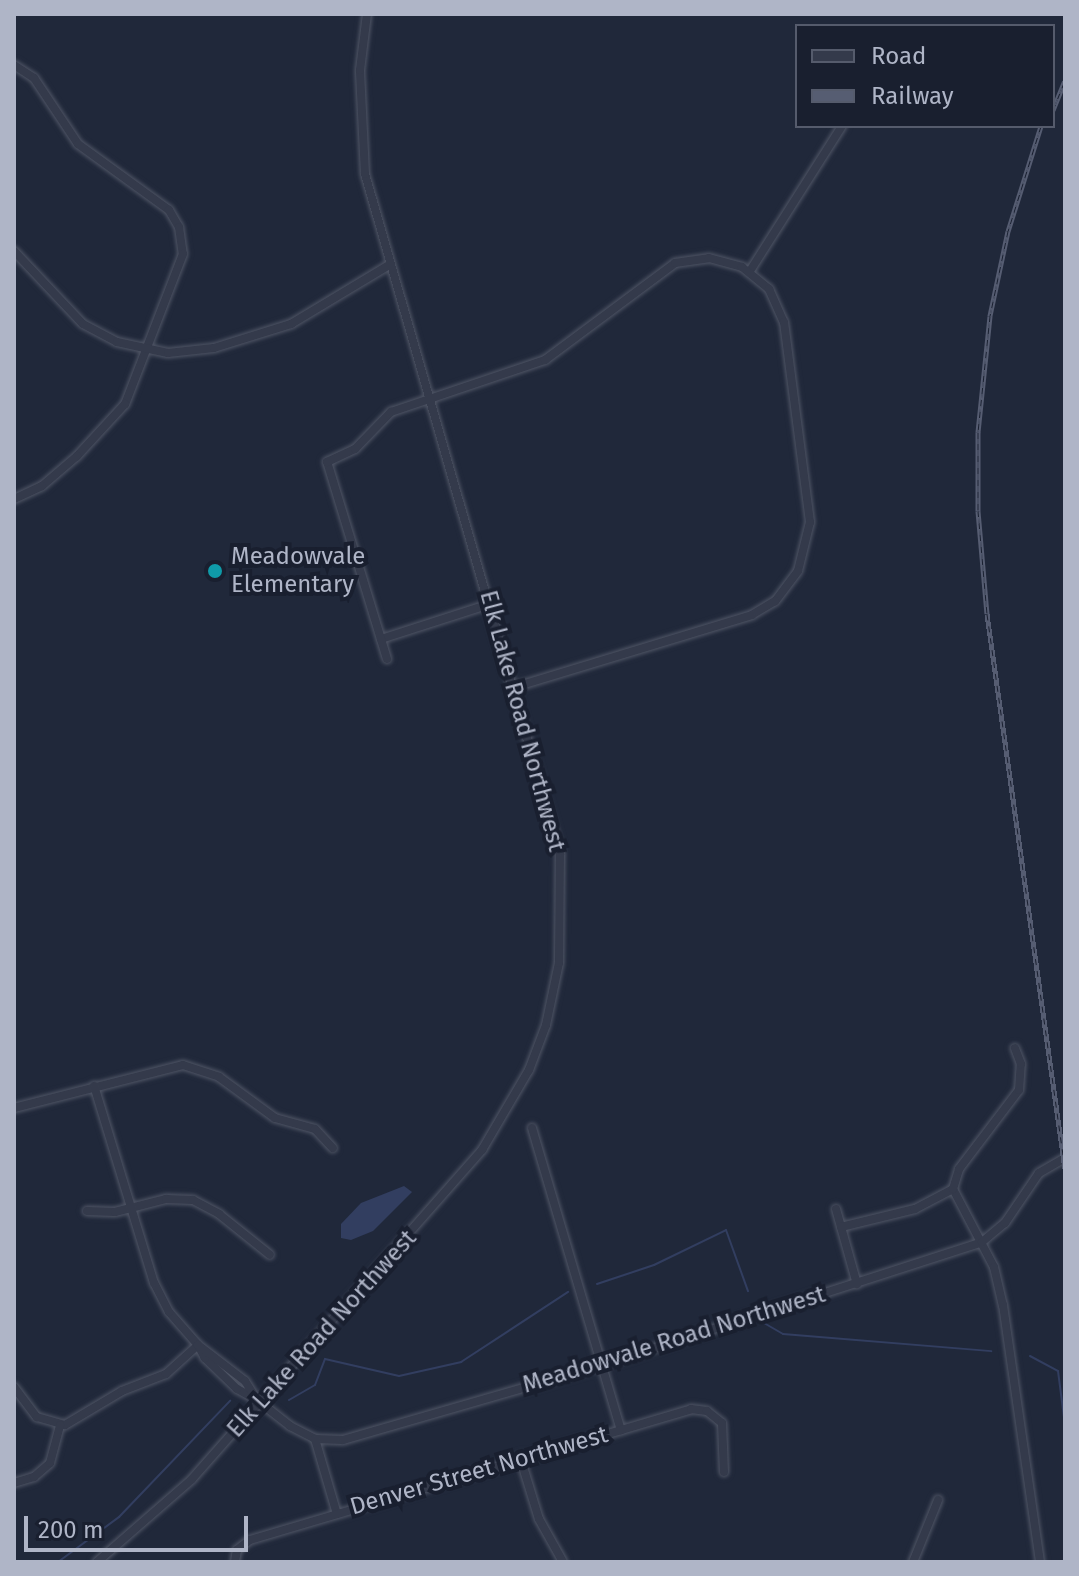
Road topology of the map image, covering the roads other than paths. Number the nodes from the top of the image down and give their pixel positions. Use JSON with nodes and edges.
{"nodes":[{"id":1,"x":367,"y":14,"type":"edge"},
{"id":2,"x":14,"y":65,"type":"edge"},
{"id":3,"x":841,"y":128,"type":"edge"},
{"id":4,"x":14,"y":251,"type":"edge"},
{"id":5,"x":389,"y":265,"type":"junction"},
{"id":6,"x":750,"y":271,"type":"junction"},
{"id":7,"x":148,"y":351,"type":"junction"},
{"id":8,"x":431,"y":399,"type":"junction"},
{"id":9,"x":14,"y":499,"type":"edge"},
{"id":10,"x":490,"y":604,"type":"junction"},
{"id":11,"x":381,"y":639,"type":"junction"},
{"id":12,"x":387,"y":659,"type":"dead end"},
{"id":13,"x":515,"y":687,"type":"junction"},
{"id":14,"x":1015,"y":1048,"type":"dead end"},
{"id":15,"x":94,"y":1086,"type":"junction"},
{"id":16,"x":14,"y":1108,"type":"edge"},
{"id":17,"x":532,"y":1128,"type":"dead end"},
{"id":18,"x":333,"y":1148,"type":"dead end"},
{"id":19,"x":1065,"y":1158,"type":"edge"},
{"id":20,"x":953,"y":1189,"type":"junction"},
{"id":21,"x":131,"y":1208,"type":"junction"},
{"id":22,"x":836,"y":1209,"type":"dead end"},
{"id":23,"x":87,"y":1211,"type":"dead end"},
{"id":24,"x":841,"y":1227,"type":"junction"},
{"id":25,"x":982,"y":1242,"type":"junction"},
{"id":26,"x":270,"y":1255,"type":"dead end"},
{"id":27,"x":857,"y":1284,"type":"junction"},
{"id":28,"x":198,"y":1345,"type":"junction"},
{"id":29,"x":602,"y":1365,"type":"junction"},
{"id":30,"x":14,"y":1387,"type":"edge"},
{"id":31,"x":257,"y":1400,"type":"junction"},
{"id":32,"x":60,"y":1425,"type":"junction"},
{"id":33,"x":621,"y":1430,"type":"junction"},
{"id":34,"x":315,"y":1439,"type":"junction"},
{"id":35,"x":520,"y":1457,"type":"junction"},
{"id":36,"x":724,"y":1472,"type":"dead end"},
{"id":37,"x":14,"y":1483,"type":"edge"},
{"id":38,"x":938,"y":1500,"type":"dead end"},
{"id":39,"x":337,"y":1514,"type":"junction"},
{"id":40,"x":97,"y":1562,"type":"edge"},
{"id":41,"x":235,"y":1562,"type":"edge"},
{"id":42,"x":563,"y":1562,"type":"edge"},
{"id":43,"x":913,"y":1562,"type":"edge"},
{"id":44,"x":1040,"y":1562,"type":"edge"}],
"edges":[{"from":1,"to":5,"type":"street","name":"Elk Lake Road Northwest"},
{"from":2,"to":7,"type":"street"},
{"from":3,"to":6,"type":"street"},
{"from":4,"to":7,"type":"street"},
{"from":5,"to":7,"type":"street"},
{"from":5,"to":8,"type":"street","name":"Elk Lake Road Northwest"},
{"from":6,"to":8,"type":"street"},
{"from":6,"to":13,"type":"street"},
{"from":7,"to":9,"type":"street"},
{"from":8,"to":10,"type":"street","name":"Elk Lake Road Northwest"},
{"from":8,"to":11,"type":"street"},
{"from":10,"to":11,"type":"street"},
{"from":10,"to":13,"type":"street","name":"Elk Lake Road Northwest"},
{"from":11,"to":12,"type":"street"},
{"from":13,"to":31,"type":"street","name":"Elk Lake Road Northwest"},
{"from":14,"to":20,"type":"street"},
{"from":15,"to":16,"type":"street"},
{"from":15,"to":18,"type":"street"},
{"from":15,"to":21,"type":"street"},
{"from":17,"to":29,"type":"street"},
{"from":19,"to":25,"type":"street","name":"Meadowvale Road Northwest"},
{"from":20,"to":24,"type":"street"},
{"from":20,"to":25,"type":"street"},
{"from":21,"to":23,"type":"street"},
{"from":21,"to":26,"type":"street"},
{"from":21,"to":28,"type":"street"},
{"from":22,"to":24,"type":"street"},
{"from":24,"to":27,"type":"street"},
{"from":25,"to":27,"type":"street","name":"Meadowvale Road Northwest"},
{"from":25,"to":44,"type":"street"},
{"from":27,"to":29,"type":"street","name":"Meadowvale Road Northwest"},
{"from":28,"to":31,"type":"street"},
{"from":28,"to":32,"type":"street"},
{"from":29,"to":33,"type":"street"},
{"from":29,"to":34,"type":"street","name":"Meadowvale Road Northwest"},
{"from":30,"to":32,"type":"street"},
{"from":31,"to":34,"type":"street"},
{"from":31,"to":40,"type":"street","name":"Elk Lake Road Northwest"},
{"from":32,"to":37,"type":"street"},
{"from":33,"to":35,"type":"street","name":"Denver Street Northwest"},
{"from":33,"to":36,"type":"street","name":"Denver Street Northwest"},
{"from":34,"to":39,"type":"street"},
{"from":35,"to":39,"type":"street","name":"Denver Street Northwest"},
{"from":35,"to":42,"type":"street"},
{"from":38,"to":43,"type":"street"},
{"from":39,"to":41,"type":"street","name":"Denver Street Northwest"}]}
